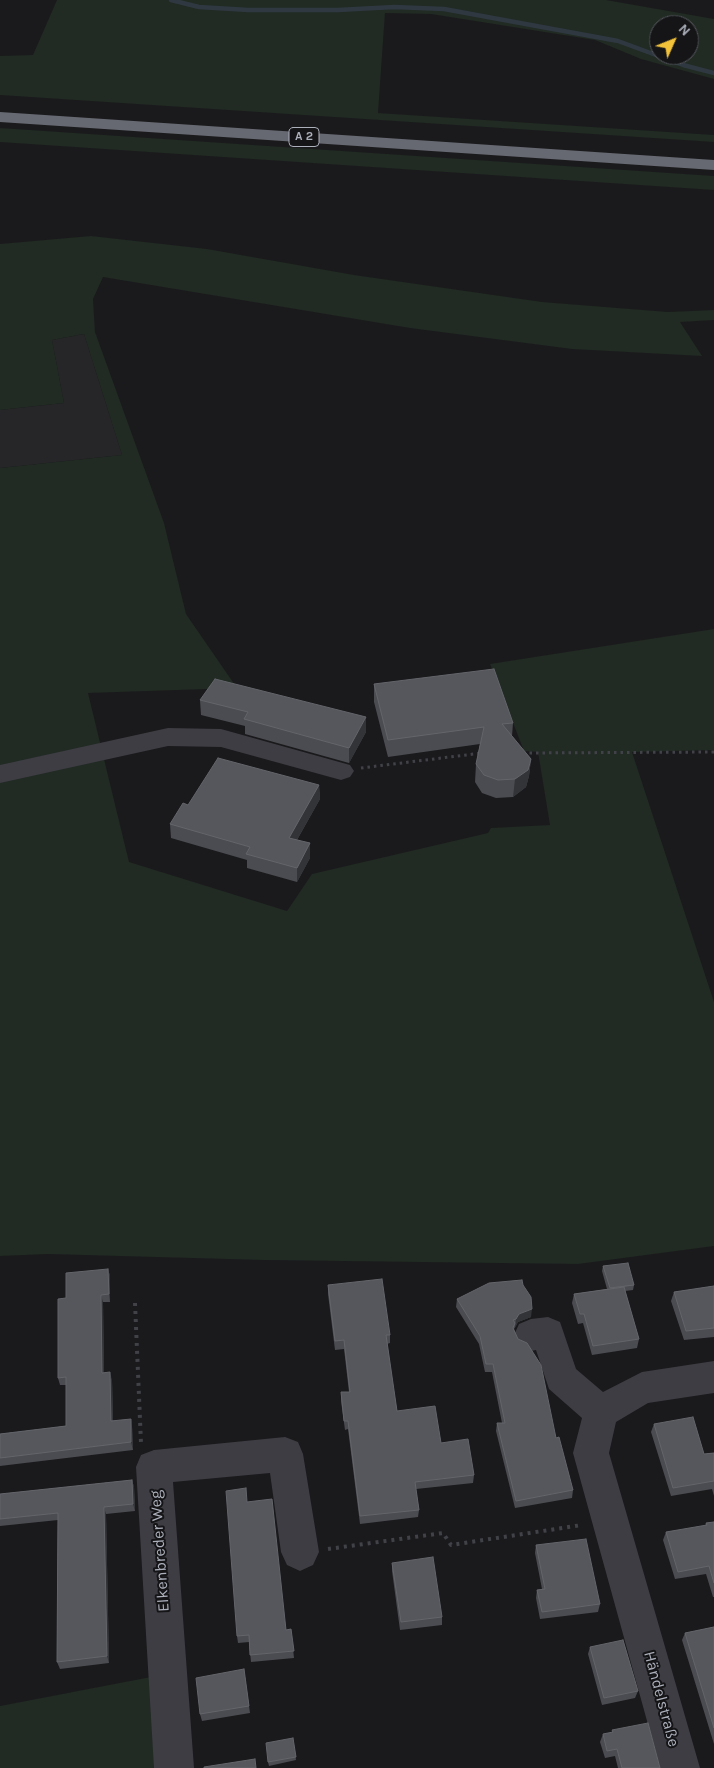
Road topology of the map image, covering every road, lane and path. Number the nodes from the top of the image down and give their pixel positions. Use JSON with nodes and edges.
{"nodes":[{"id":1,"x":0,"y":103,"type":"edge"},
{"id":2,"x":0,"y":117,"type":"edge"},
{"id":3,"x":714,"y":150,"type":"edge"},
{"id":4,"x":714,"y":165,"type":"edge"},
{"id":5,"x":714,"y":752,"type":"edge"},
{"id":6,"x":483,"y":753,"type":"edge"},
{"id":7,"x":523,"y":753,"type":"edge"},
{"id":8,"x":341,"y":770,"type":"joint"},
{"id":9,"x":0,"y":774,"type":"edge"},
{"id":10,"x":134,"y":1303,"type":"dead end"},
{"id":11,"x":531,"y":1335,"type":"dead end"},
{"id":12,"x":714,"y":1377,"type":"edge"},
{"id":13,"x":601,"y":1412,"type":"junction"},
{"id":14,"x":141,"y":1445,"type":"dead end"},
{"id":15,"x":611,"y":1520,"type":"junction"},
{"id":16,"x":300,"y":1552,"type":"joint"},
{"id":17,"x":174,"y":1768,"type":"edge"},
{"id":18,"x":680,"y":1768,"type":"edge"}],
"edges":[{"from":1,"to":3,"type":"highway","number":"A 2"},
{"from":2,"to":4,"type":"highway","number":"A 2"},
{"from":5,"to":7,"type":"path"},
{"from":6,"to":8,"type":"path"},
{"from":8,"to":9,"type":"street"},
{"from":10,"to":14,"type":"path"},
{"from":11,"to":13,"type":"street"},
{"from":12,"to":13,"type":"street"},
{"from":13,"to":15,"type":"street","name":"Händelstraße"},
{"from":15,"to":16,"type":"path"},
{"from":15,"to":18,"type":"street","name":"Händelstraße"},
{"from":16,"to":17,"type":"street","name":"Elkenbreder Weg"}]}
